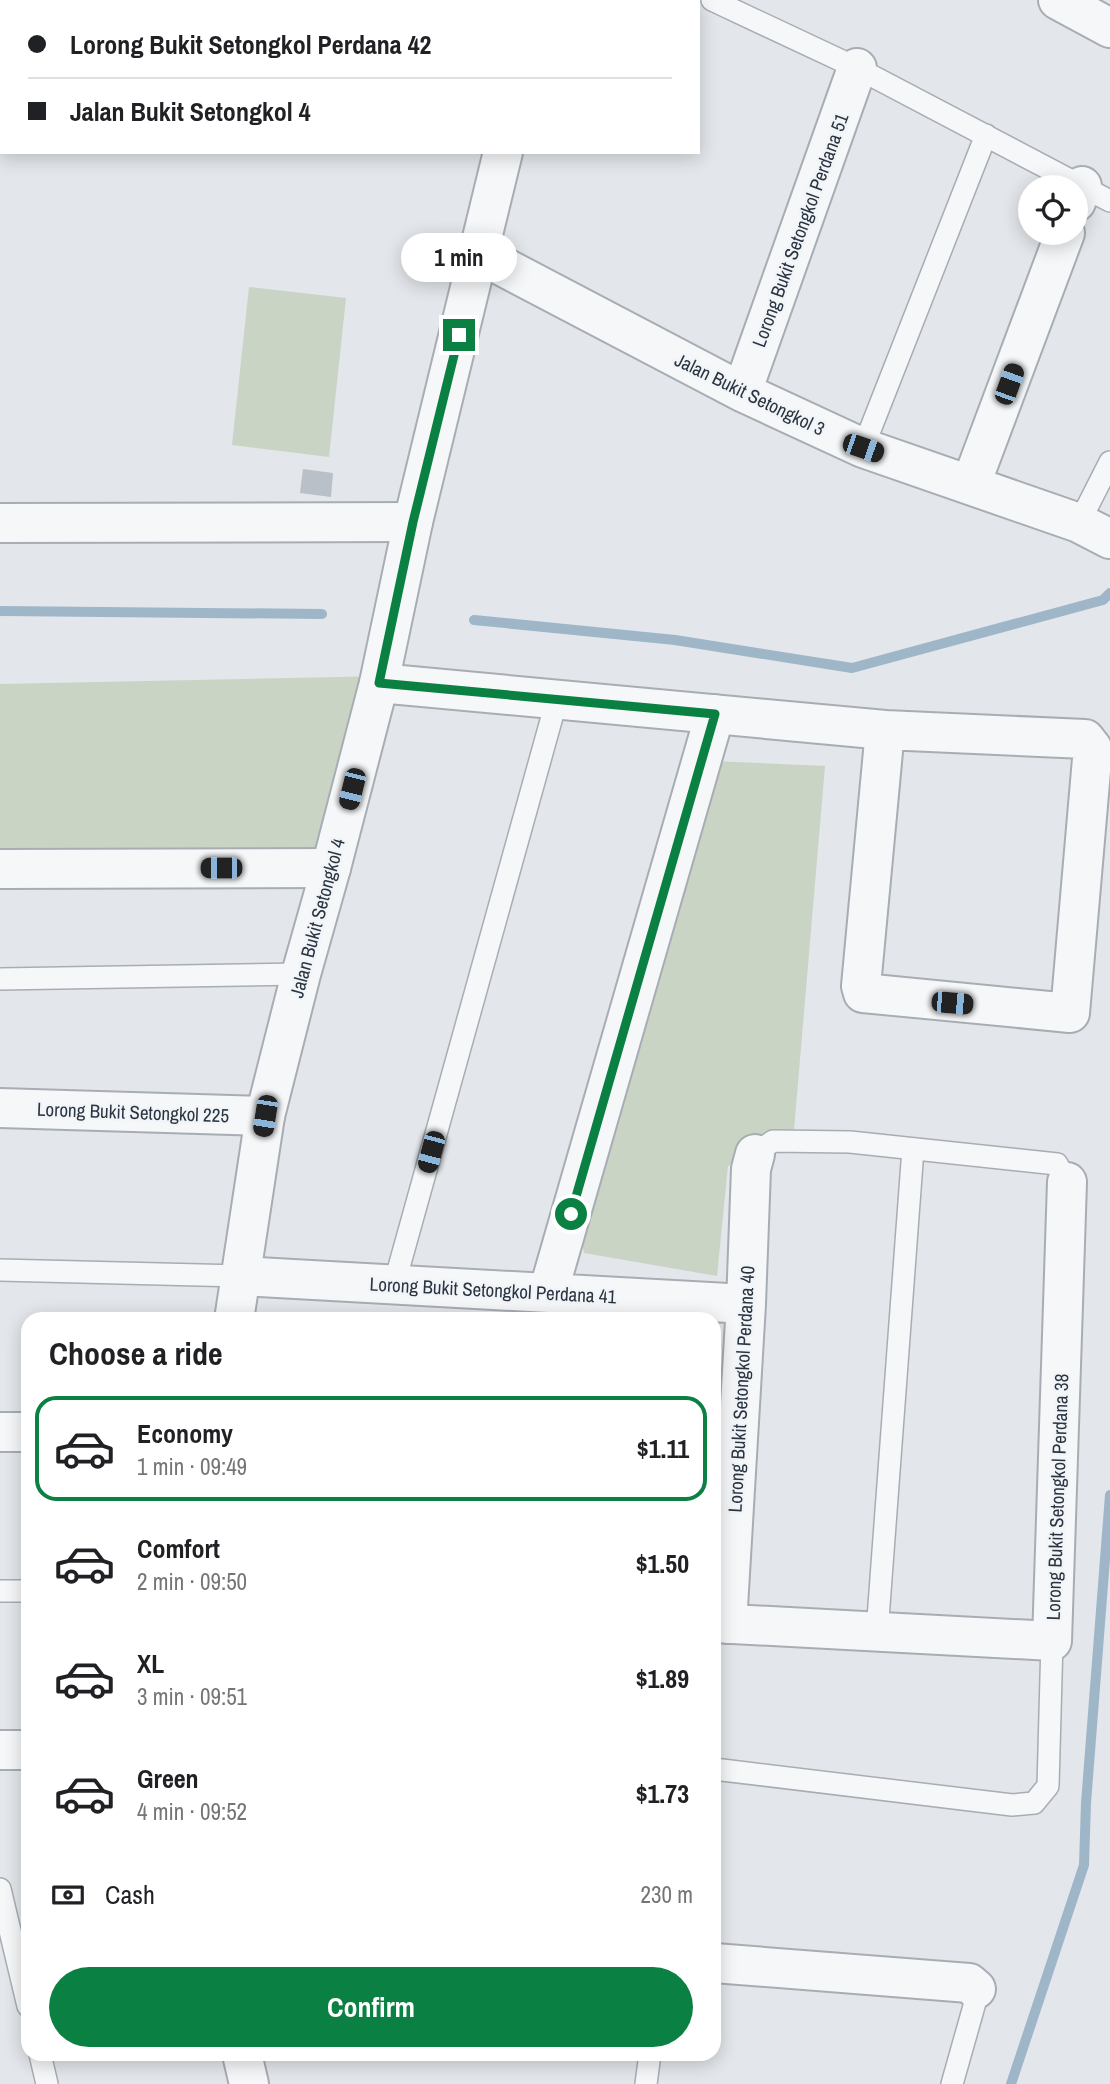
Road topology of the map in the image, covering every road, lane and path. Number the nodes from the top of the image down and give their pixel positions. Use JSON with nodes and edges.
{"nodes":[{"id":1,"x":712,"y":0,"type":"edge"},
{"id":2,"x":1058,"y":0,"type":"edge"},
{"id":3,"x":1110,"y":28,"type":"edge"},
{"id":4,"x":858,"y":68,"type":"junction"},
{"id":5,"x":986,"y":135,"type":"junction"},
{"id":6,"x":503,"y":154,"type":"edge"},
{"id":7,"x":1089,"y":196,"type":"edge"},
{"id":8,"x":1061,"y":245,"type":"edge"},
{"id":9,"x":479,"y":254,"type":"junction"},
{"id":10,"x":742,"y":393,"type":"junction"},
{"id":11,"x":863,"y":448,"type":"junction"},
{"id":12,"x":1110,"y":462,"type":"edge"},
{"id":13,"x":971,"y":484,"type":"junction"},
{"id":14,"x":413,"y":522,"type":"junction"},
{"id":15,"x":0,"y":523,"type":"edge"},
{"id":16,"x":1095,"y":531,"type":"edge"},
{"id":17,"x":379,"y":683,"type":"junction"},
{"id":18,"x":557,"y":699,"type":"junction"},
{"id":19,"x":715,"y":714,"type":"junction"},
{"id":20,"x":885,"y":730,"type":"junction"},
{"id":21,"x":331,"y":868,"type":"junction"},
{"id":22,"x":0,"y":869,"type":"edge"},
{"id":23,"x":301,"y":974,"type":"junction"},
{"id":24,"x":0,"y":979,"type":"edge"},
{"id":25,"x":0,"y":1108,"type":"edge"},
{"id":26,"x":265,"y":1116,"type":"junction"},
{"id":27,"x":912,"y":1149,"type":"junction"},
{"id":28,"x":755,"y":1154,"type":"joint"},
{"id":29,"x":1067,"y":1182,"type":"joint"},
{"id":30,"x":0,"y":1270,"type":"edge"},
{"id":31,"x":240,"y":1276,"type":"junction"},
{"id":32,"x":394,"y":1285,"type":"junction"},
{"id":33,"x":548,"y":1293,"type":"junction"},
{"id":34,"x":746,"y":1304,"type":"junction"},
{"id":35,"x":235,"y":1312,"type":"edge"},
{"id":36,"x":0,"y":1432,"type":"edge"},
{"id":37,"x":21,"y":1432,"type":"edge"},
{"id":38,"x":726,"y":1447,"type":"edge"},
{"id":39,"x":0,"y":1591,"type":"edge"},
{"id":40,"x":21,"y":1591,"type":"edge"},
{"id":41,"x":721,"y":1594,"type":"edge"},
{"id":42,"x":721,"y":1624,"type":"edge"},
{"id":43,"x":877,"y":1632,"type":"junction"},
{"id":44,"x":1052,"y":1641,"type":"junction"},
{"id":45,"x":0,"y":1750,"type":"edge"},
{"id":46,"x":21,"y":1750,"type":"edge"},
{"id":47,"x":721,"y":1770,"type":"edge"},
{"id":48,"x":0,"y":1889,"type":"edge"},
{"id":49,"x":721,"y":1964,"type":"edge"},
{"id":50,"x":21,"y":1977,"type":"edge"},
{"id":51,"x":976,"y":1989,"type":"joint"},
{"id":52,"x":42,"y":2061,"type":"edge"},
{"id":53,"x":244,"y":2061,"type":"edge"},
{"id":54,"x":649,"y":2061,"type":"edge"},
{"id":55,"x":47,"y":2084,"type":"edge"},
{"id":56,"x":249,"y":2084,"type":"edge"},
{"id":57,"x":646,"y":2084,"type":"edge"},
{"id":58,"x":952,"y":2084,"type":"edge"}],
"edges":[{"from":1,"to":4,"type":"lane"},
{"from":2,"to":3,"type":"street"},
{"from":4,"to":5,"type":"lane"},
{"from":4,"to":10,"type":"street","name":"Lorong Bukit Setongkol Perdana 51"},
{"from":5,"to":7,"type":"lane"},
{"from":5,"to":11,"type":"lane"},
{"from":6,"to":9,"type":"street","name":"Jalan Bukit Setongkol 4"},
{"from":8,"to":13,"type":"street"},
{"from":9,"to":10,"type":"street","name":"Jalan Bukit Setongkol 3"},
{"from":9,"to":14,"type":"street","name":"Jalan Bukit Setongkol 4"},
{"from":10,"to":11,"type":"street","name":"Jalan Bukit Setongkol 3"},
{"from":11,"to":13,"type":"street","name":"Jalan Bukit Setongkol 3"},
{"from":12,"to":16,"type":"lane"},
{"from":13,"to":16,"type":"street","name":"Jalan Bukit Setongkol 3"},
{"from":14,"to":15,"type":"street"},
{"from":14,"to":17,"type":"street","name":"Jalan Bukit Setongkol 4"},
{"from":17,"to":18,"type":"street"},
{"from":17,"to":21,"type":"street","name":"Jalan Bukit Setongkol 4"},
{"from":18,"to":19,"type":"street"},
{"from":18,"to":32,"type":"lane"},
{"from":19,"to":20,"type":"street"},
{"from":19,"to":33,"type":"street"},
{"from":20,"to":20,"type":"street"},
{"from":21,"to":22,"type":"street"},
{"from":21,"to":23,"type":"street","name":"Jalan Bukit Setongkol 4"},
{"from":23,"to":24,"type":"lane"},
{"from":23,"to":26,"type":"street","name":"Jalan Bukit Setongkol 4"},
{"from":25,"to":26,"type":"street","name":"Lorong Bukit Setongkol 225"},
{"from":26,"to":31,"type":"street","name":"Jalan Bukit Setongkol 4"},
{"from":27,"to":28,"type":"lane"},
{"from":27,"to":29,"type":"lane"},
{"from":27,"to":43,"type":"lane"},
{"from":28,"to":34,"type":"street","name":"Lorong Bukit Setongkol Perdana 40"},
{"from":29,"to":44,"type":"street","name":"Lorong Bukit Setongkol Perdana 38"},
{"from":30,"to":31,"type":"lane"},
{"from":31,"to":32,"type":"street","name":"Lorong Bukit Setongkol Perdana 41"},
{"from":31,"to":35,"type":"street","name":"Jalan Bukit Setongkol 4"},
{"from":32,"to":33,"type":"street","name":"Lorong Bukit Setongkol Perdana 41"},
{"from":33,"to":34,"type":"street","name":"Lorong Bukit Setongkol Perdana 41"},
{"from":34,"to":38,"type":"street","name":"Lorong Bukit Setongkol Perdana 40"},
{"from":36,"to":37,"type":"street"},
{"from":38,"to":41,"type":"street","name":"Lorong Bukit Setongkol Perdana 40"},
{"from":39,"to":40,"type":"lane"},
{"from":42,"to":43,"type":"street","name":"Lorong Bukit Setongkol Perdana 38"},
{"from":43,"to":44,"type":"street","name":"Lorong Bukit Setongkol Perdana 38"},
{"from":44,"to":47,"type":"lane"},
{"from":45,"to":46,"type":"street"},
{"from":48,"to":50,"type":"lane"},
{"from":49,"to":51,"type":"street"},
{"from":51,"to":58,"type":"lane"},
{"from":52,"to":55,"type":"lane"},
{"from":53,"to":56,"type":"street"},
{"from":54,"to":57,"type":"lane"}]}
